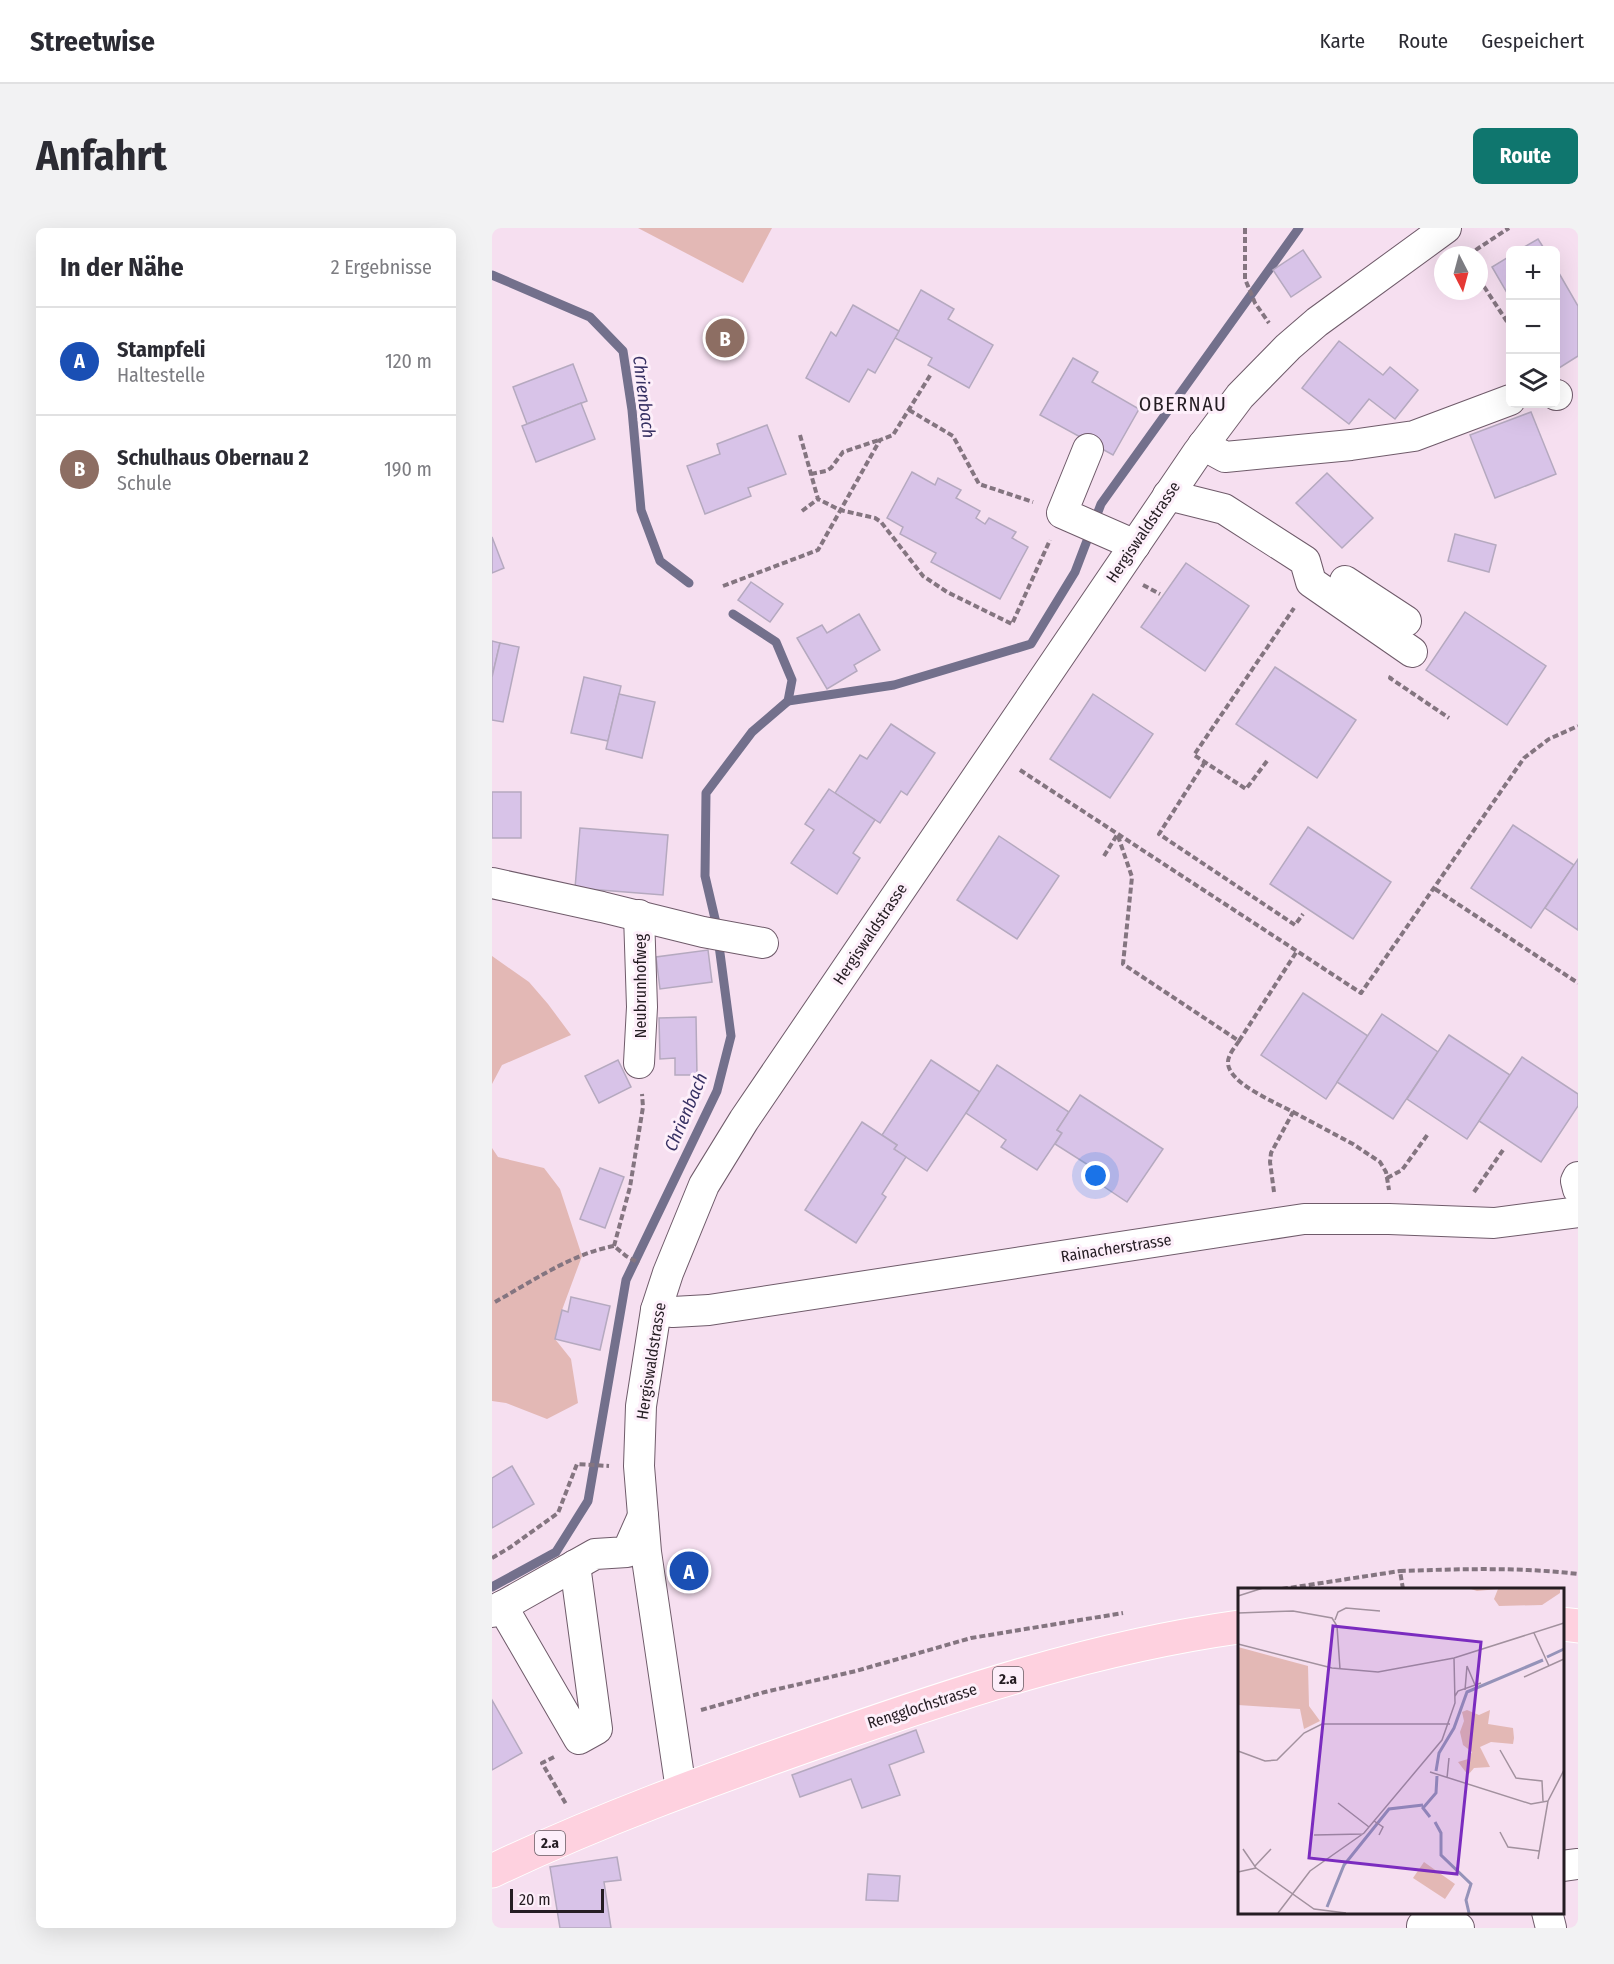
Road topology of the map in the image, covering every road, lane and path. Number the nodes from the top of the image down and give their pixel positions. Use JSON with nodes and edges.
{"nodes":[{"id":1,"x":1245,"y":228,"type":"edge"},
{"id":2,"x":1446,"y":228,"type":"edge"},
{"id":3,"x":1509,"y":228,"type":"edge"},
{"id":4,"x":1482,"y":246,"type":"edge"},
{"id":5,"x":1488,"y":293,"type":"edge"},
{"id":6,"x":1255,"y":303,"type":"dead end"},
{"id":7,"x":1506,"y":320,"type":"edge"},
{"id":8,"x":931,"y":374,"type":"dead end"},
{"id":9,"x":1506,"y":402,"type":"edge"},
{"id":10,"x":909,"y":410,"type":"junction"},
{"id":11,"x":800,"y":435,"type":"dead end"},
{"id":12,"x":879,"y":440,"type":"junction"},
{"id":13,"x":1203,"y":445,"type":"junction"},
{"id":14,"x":1088,"y":449,"type":"dead end"},
{"id":15,"x":811,"y":474,"type":"junction"},
{"id":16,"x":1168,"y":495,"type":"junction"},
{"id":17,"x":818,"y":499,"type":"junction"},
{"id":18,"x":840,"y":510,"type":"junction"},
{"id":19,"x":802,"y":511,"type":"dead end"},
{"id":20,"x":1068,"y":515,"type":"junction"},
{"id":21,"x":1124,"y":539,"type":"junction"},
{"id":22,"x":1308,"y":572,"type":"junction"},
{"id":23,"x":723,"y":586,"type":"dead end"},
{"id":24,"x":1147,"y":587,"type":"dead end"},
{"id":25,"x":1160,"y":594,"type":"dead end"},
{"id":26,"x":1406,"y":621,"type":"dead end"},
{"id":27,"x":1412,"y":652,"type":"joint"},
{"id":28,"x":1449,"y":718,"type":"dead end"},
{"id":29,"x":1578,"y":726,"type":"edge"},
{"id":30,"x":1267,"y":761,"type":"dead end"},
{"id":31,"x":1205,"y":762,"type":"junction"},
{"id":32,"x":1012,"y":764,"type":"dead end"},
{"id":33,"x":1117,"y":834,"type":"junction"},
{"id":34,"x":1104,"y":856,"type":"dead end"},
{"id":35,"x":492,"y":883,"type":"edge"},
{"id":36,"x":1435,"y":888,"type":"junction"},
{"id":37,"x":1303,"y":914,"type":"dead end"},
{"id":38,"x":639,"y":915,"type":"junction"},
{"id":39,"x":763,"y":943,"type":"dead end"},
{"id":40,"x":1297,"y":951,"type":"junction"},
{"id":41,"x":1578,"y":983,"type":"edge"},
{"id":42,"x":1239,"y":1041,"type":"junction"},
{"id":43,"x":639,"y":1063,"type":"joint"},
{"id":44,"x":1293,"y":1112,"type":"junction"},
{"id":45,"x":1428,"y":1134,"type":"dead end"},
{"id":46,"x":1503,"y":1150,"type":"dead end"},
{"id":47,"x":1578,"y":1177,"type":"edge"},
{"id":48,"x":1388,"y":1178,"type":"junction"},
{"id":49,"x":1578,"y":1189,"type":"edge"},
{"id":50,"x":1389,"y":1192,"type":"dead end"},
{"id":51,"x":1274,"y":1193,"type":"dead end"},
{"id":52,"x":1473,"y":1194,"type":"dead end"},
{"id":53,"x":1578,"y":1212,"type":"edge"},
{"id":54,"x":614,"y":1246,"type":"junction"},
{"id":55,"x":644,"y":1265,"type":"dead end"},
{"id":56,"x":495,"y":1302,"type":"dead end"},
{"id":57,"x":656,"y":1310,"type":"junction"},
{"id":58,"x":603,"y":1466,"type":"dead end"},
{"id":59,"x":643,"y":1516,"type":"junction"},
{"id":60,"x":492,"y":1558,"type":"edge"},
{"id":61,"x":575,"y":1565,"type":"junction"},
{"id":62,"x":1401,"y":1571,"type":"junction"},
{"id":63,"x":1578,"y":1574,"type":"edge"},
{"id":64,"x":1289,"y":1588,"type":"edge"},
{"id":65,"x":1403,"y":1588,"type":"edge"},
{"id":66,"x":497,"y":1609,"type":"edge"},
{"id":67,"x":1133,"y":1611,"type":"dead end"},
{"id":68,"x":1563,"y":1624,"type":"edge"},
{"id":69,"x":1578,"y":1626,"type":"edge"},
{"id":70,"x":1238,"y":1627,"type":"edge"},
{"id":71,"x":671,"y":1718,"type":"junction"},
{"id":72,"x":579,"y":1739,"type":"junction"},
{"id":73,"x":681,"y":1790,"type":"junction"},
{"id":74,"x":568,"y":1807,"type":"dead end"},
{"id":75,"x":1578,"y":1864,"type":"edge"},
{"id":76,"x":1563,"y":1866,"type":"edge"},
{"id":77,"x":492,"y":1871,"type":"edge"},
{"id":78,"x":1547,"y":1913,"type":"edge"},
{"id":79,"x":1422,"y":1926,"type":"dead end"},
{"id":80,"x":1459,"y":1928,"type":"edge"},
{"id":81,"x":1551,"y":1928,"type":"edge"}],
"edges":[{"from":1,"to":6,"type":"path"},
{"from":2,"to":13,"type":"street","name":"Hergiswaldstrasse"},
{"from":3,"to":4,"type":"path"},
{"from":5,"to":7,"type":"path"},
{"from":8,"to":10,"type":"path"},
{"from":9,"to":13,"type":"street"},
{"from":10,"to":12,"type":"path"},
{"from":10,"to":20,"type":"path"},
{"from":11,"to":15,"type":"path"},
{"from":12,"to":15,"type":"path"},
{"from":12,"to":18,"type":"path"},
{"from":13,"to":16,"type":"street","name":"Hergiswaldstrasse"},
{"from":14,"to":20,"type":"street"},
{"from":15,"to":17,"type":"path"},
{"from":16,"to":21,"type":"street","name":"Hergiswaldstrasse"},
{"from":16,"to":22,"type":"street"},
{"from":17,"to":18,"type":"path"},
{"from":17,"to":19,"type":"path"},
{"from":18,"to":20,"type":"path"},
{"from":18,"to":23,"type":"path"},
{"from":20,"to":21,"type":"street"},
{"from":21,"to":57,"type":"street","name":"Hergiswaldstrasse"},
{"from":22,"to":26,"type":"street"},
{"from":22,"to":27,"type":"street"},
{"from":22,"to":31,"type":"path"},
{"from":24,"to":25,"type":"path"},
{"from":27,"to":28,"type":"path"},
{"from":29,"to":36,"type":"path"},
{"from":30,"to":31,"type":"path"},
{"from":31,"to":37,"type":"path"},
{"from":32,"to":33,"type":"path"},
{"from":33,"to":34,"type":"path"},
{"from":33,"to":40,"type":"path"},
{"from":33,"to":42,"type":"path"},
{"from":35,"to":38,"type":"street","name":"Neubrunhofweg"},
{"from":36,"to":40,"type":"path"},
{"from":36,"to":41,"type":"path"},
{"from":38,"to":39,"type":"street"},
{"from":38,"to":43,"type":"street","name":"Neubrunhofweg"},
{"from":40,"to":42,"type":"path"},
{"from":42,"to":44,"type":"path"},
{"from":43,"to":54,"type":"path"},
{"from":44,"to":48,"type":"path"},
{"from":44,"to":51,"type":"path"},
{"from":45,"to":48,"type":"path"},
{"from":46,"to":52,"type":"path"},
{"from":47,"to":49,"type":"street"},
{"from":48,"to":50,"type":"path"},
{"from":53,"to":57,"type":"street","name":"Rainacherstrasse"},
{"from":54,"to":55,"type":"path"},
{"from":54,"to":56,"type":"path"},
{"from":57,"to":59,"type":"street","name":"Hergiswaldstrasse"},
{"from":58,"to":60,"type":"path"},
{"from":59,"to":61,"type":"street"},
{"from":59,"to":71,"type":"street","name":"Hergiswaldstrasse"},
{"from":61,"to":66,"type":"street"},
{"from":61,"to":72,"type":"street"},
{"from":62,"to":63,"type":"path"},
{"from":62,"to":64,"type":"path"},
{"from":62,"to":65,"type":"path"},
{"from":66,"to":72,"type":"street"},
{"from":67,"to":71,"type":"path"},
{"from":68,"to":69,"type":"main road"},
{"from":70,"to":73,"type":"main road","name":"Rengglochstrasse","number":"2.a"},
{"from":71,"to":73,"type":"street","name":"Hergiswaldstrasse"},
{"from":72,"to":74,"type":"path"},
{"from":73,"to":77,"type":"main road","number":"2.a"},
{"from":75,"to":76,"type":"street"},
{"from":78,"to":81,"type":"street"},
{"from":79,"to":80,"type":"street"}]}
